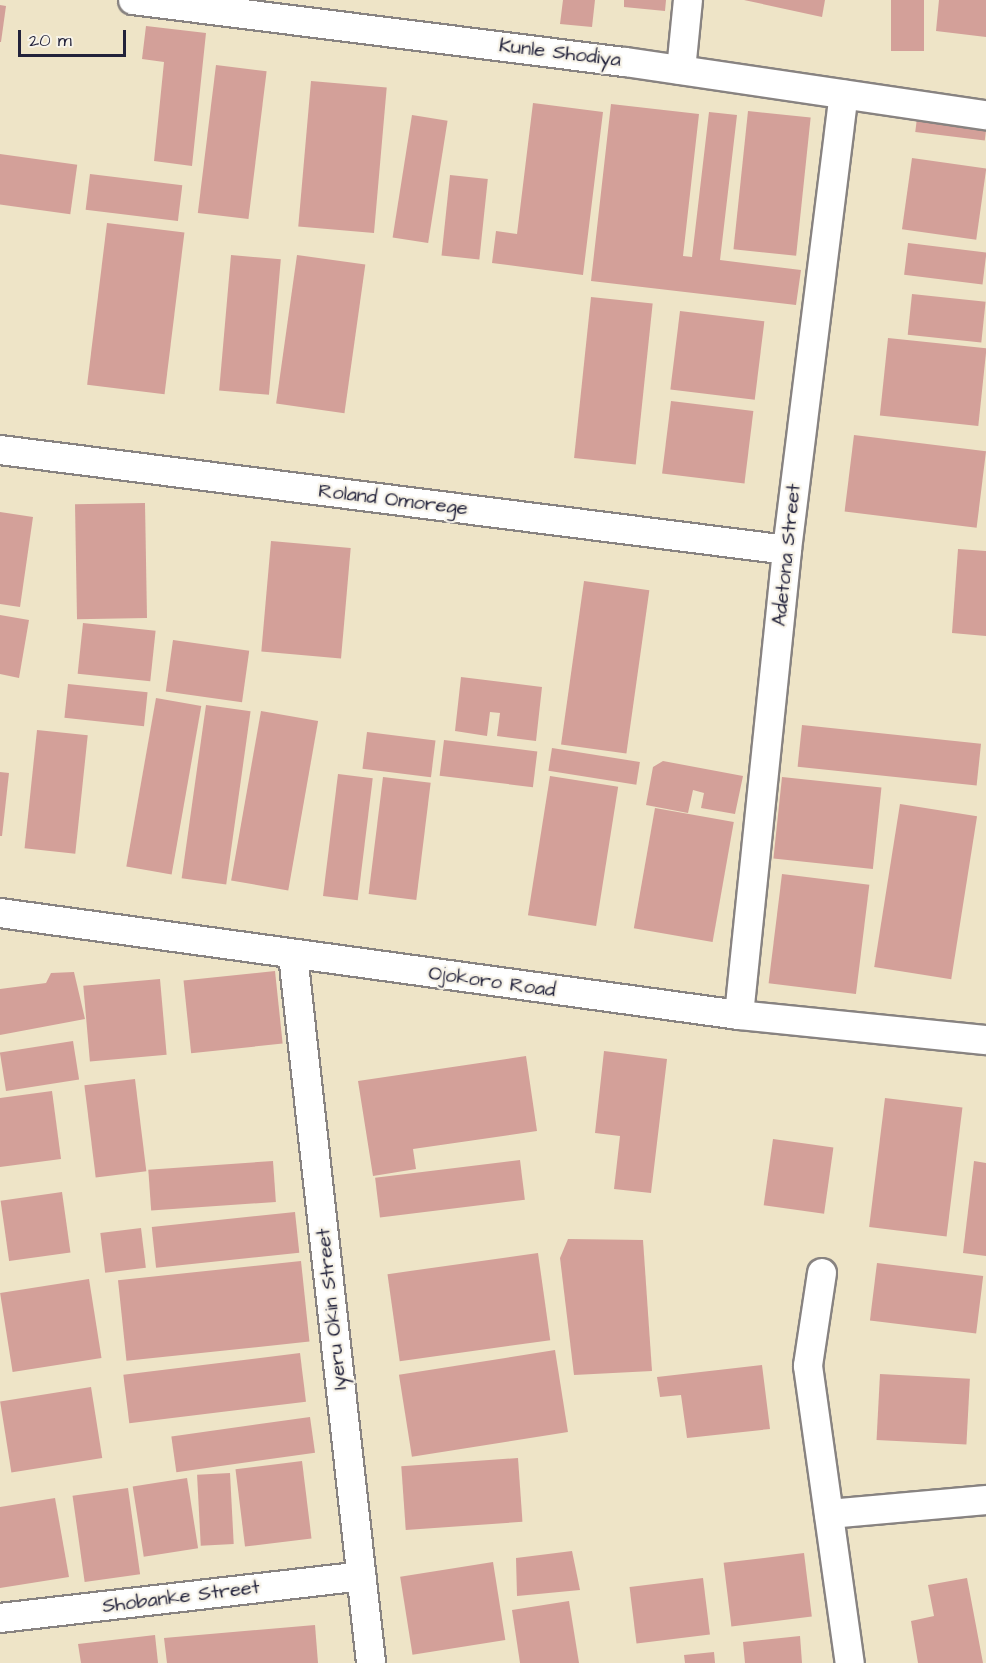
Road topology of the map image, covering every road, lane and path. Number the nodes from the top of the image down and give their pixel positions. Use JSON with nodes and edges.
{"nodes":[{"id":1,"x":133,"y":0,"type":"edge"},
{"id":2,"x":688,"y":0,"type":"edge"},
{"id":3,"x":222,"y":4,"type":"edge"},
{"id":4,"x":681,"y":70,"type":"junction"},
{"id":5,"x":844,"y":95,"type":"junction"},
{"id":6,"x":986,"y":115,"type":"edge"},
{"id":7,"x":0,"y":450,"type":"edge"},
{"id":8,"x":787,"y":550,"type":"junction"},
{"id":9,"x":0,"y":913,"type":"edge"},
{"id":10,"x":292,"y":955,"type":"junction"},
{"id":11,"x":739,"y":1015,"type":"junction"},
{"id":12,"x":986,"y":1040,"type":"edge"},
{"id":13,"x":822,"y":1273,"type":"dead end"},
{"id":14,"x":986,"y":1500,"type":"edge"},
{"id":15,"x":829,"y":1514,"type":"junction"},
{"id":16,"x":362,"y":1576,"type":"junction"},
{"id":17,"x":0,"y":1618,"type":"edge"},
{"id":18,"x":371,"y":1663,"type":"edge"},
{"id":19,"x":850,"y":1663,"type":"edge"}],
"edges":[{"from":1,"to":3,"type":"street","name":"Kunle Shodiya"},
{"from":2,"to":4,"type":"street"},
{"from":3,"to":4,"type":"street","name":"Kunle Shodiya"},
{"from":4,"to":5,"type":"street","name":"Kunle Shodiya"},
{"from":5,"to":6,"type":"street","name":"Kunle Shodiya"},
{"from":5,"to":8,"type":"street","name":"Adetona Street"},
{"from":7,"to":8,"type":"street","name":"Roland Omorege"},
{"from":8,"to":11,"type":"street","name":"Adetona Street"},
{"from":9,"to":10,"type":"street","name":"Ojokoro Road"},
{"from":10,"to":11,"type":"street","name":"Ojokoro Road"},
{"from":10,"to":16,"type":"street","name":"Iyeru Okin Street"},
{"from":11,"to":12,"type":"street","name":"Ojokoro Road"},
{"from":13,"to":15,"type":"street"},
{"from":14,"to":15,"type":"street"},
{"from":15,"to":19,"type":"street"},
{"from":16,"to":17,"type":"street","name":"Shobanke Street"},
{"from":16,"to":18,"type":"street","name":"Iyeru Okin Street"}]}
